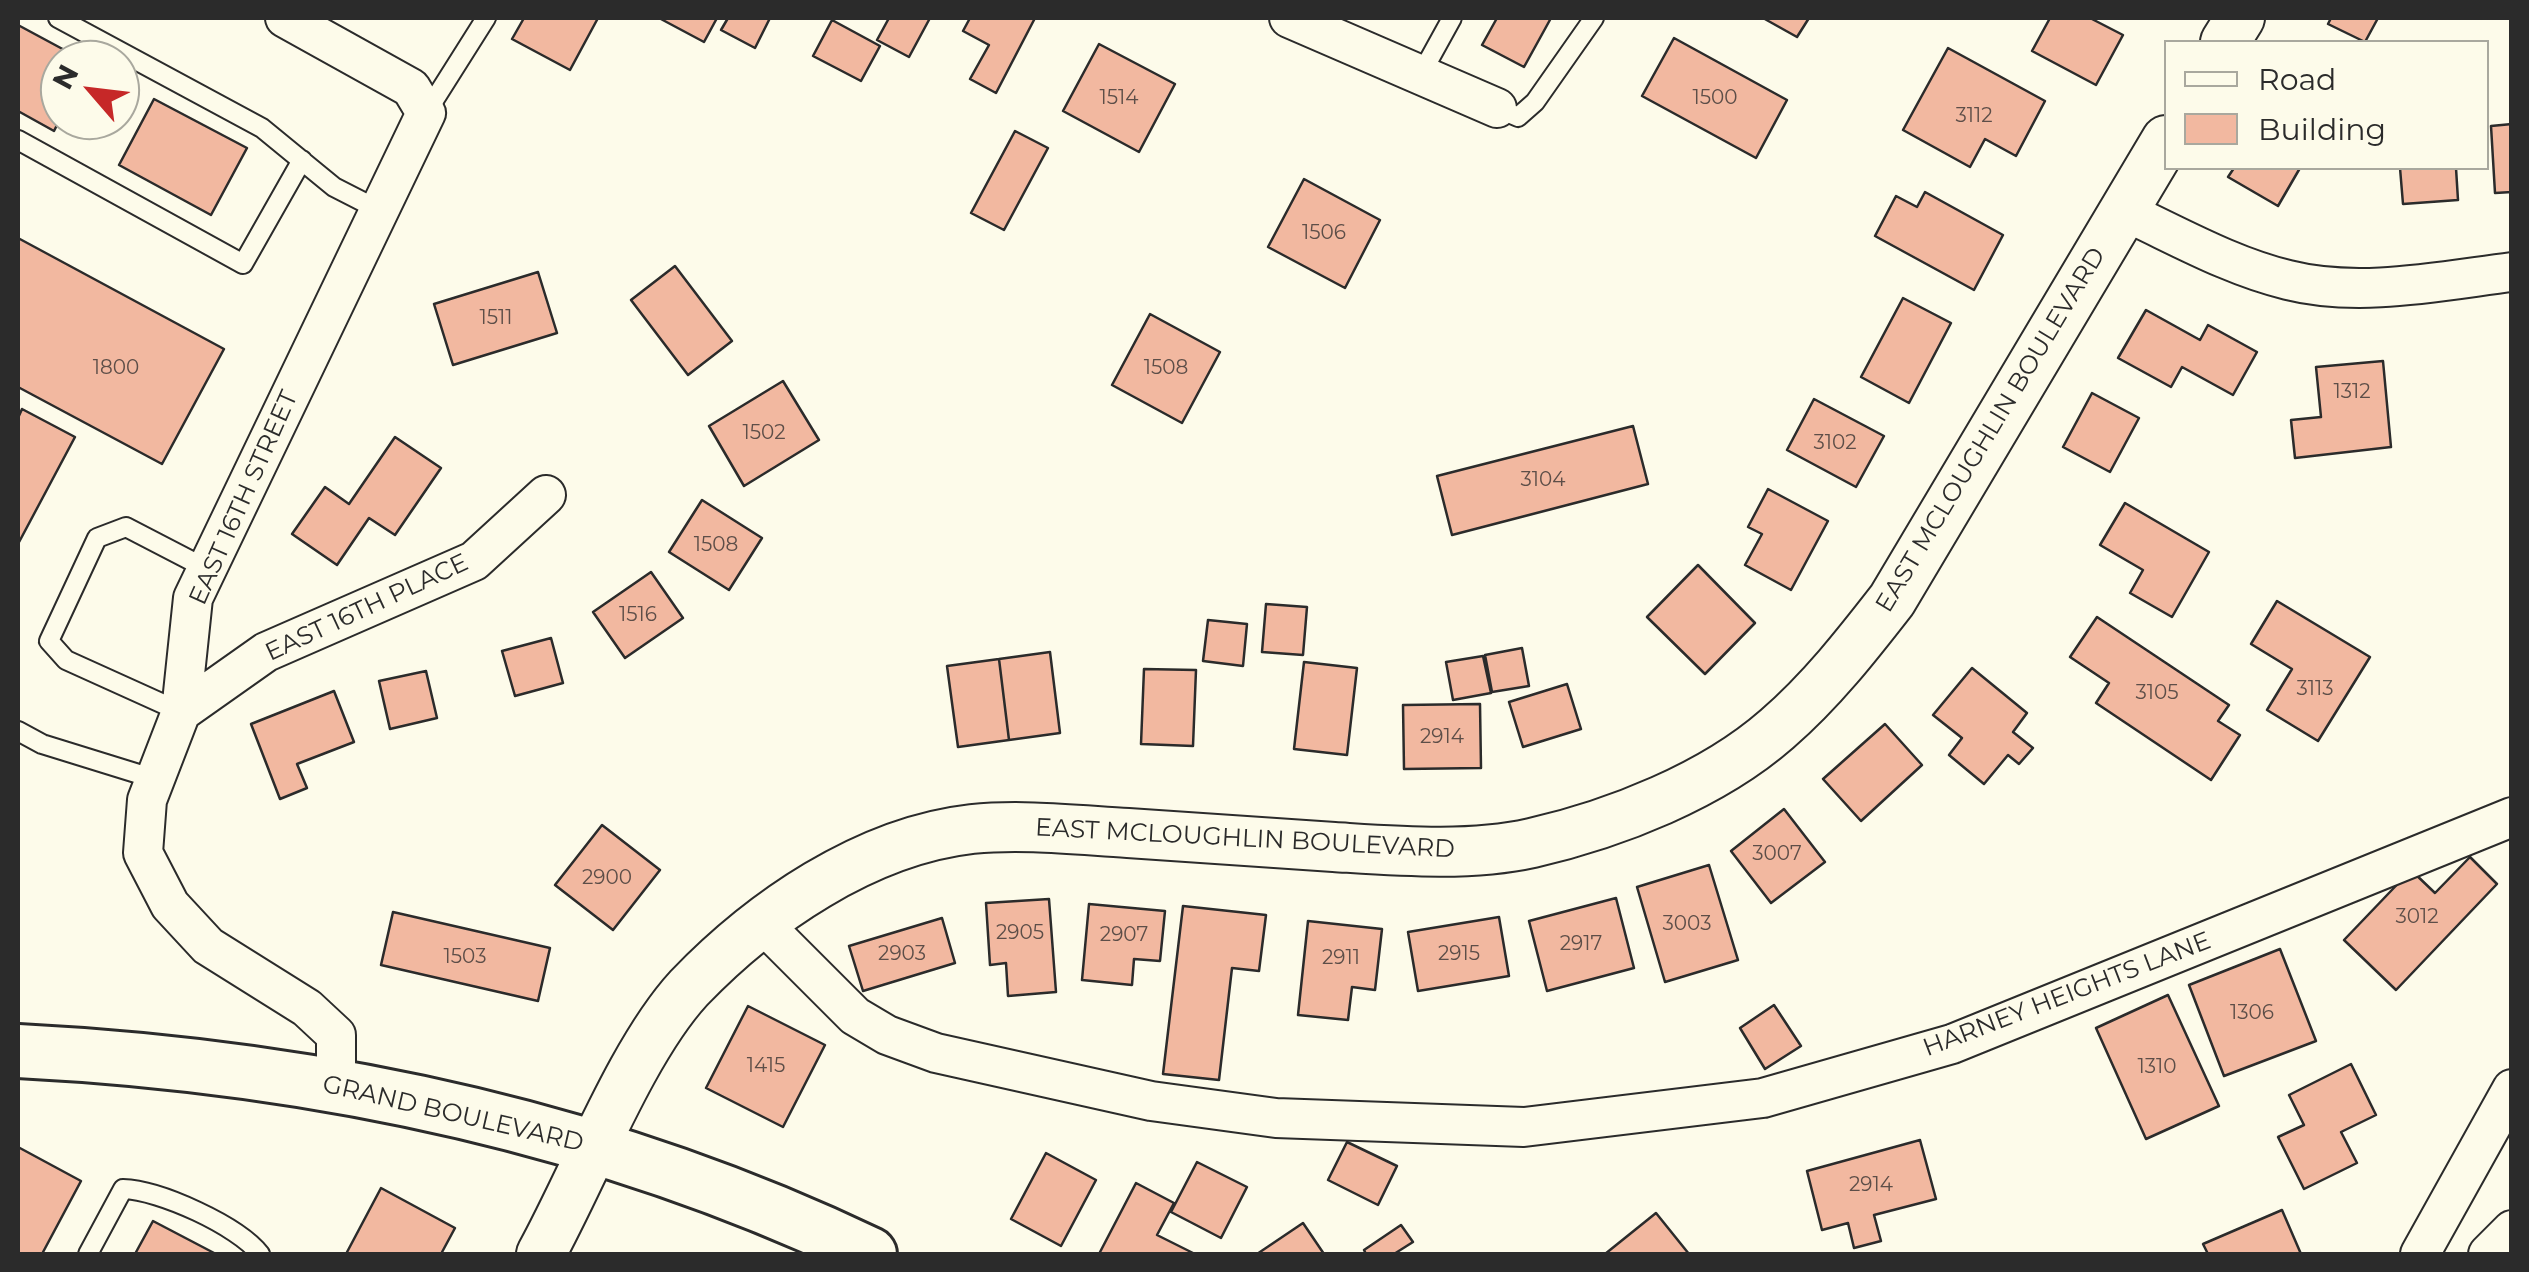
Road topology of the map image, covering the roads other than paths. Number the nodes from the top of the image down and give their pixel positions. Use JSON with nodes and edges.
{"nodes":[{"id":1,"x":58,"y":18,"type":"edge"},
{"id":2,"x":285,"y":18,"type":"edge"},
{"id":3,"x":486,"y":18,"type":"edge"},
{"id":4,"x":1289,"y":18,"type":"edge"},
{"id":5,"x":1452,"y":18,"type":"edge"},
{"id":6,"x":1594,"y":18,"type":"edge"},
{"id":7,"x":2240,"y":18,"type":"edge"},
{"id":8,"x":2226,"y":40,"type":"edge"},
{"id":9,"x":1420,"y":76,"type":"junction"},
{"id":10,"x":418,"y":101,"type":"junction"},
{"id":11,"x":1497,"y":108,"type":"joint"},
{"id":12,"x":18,"y":140,"type":"edge"},
{"id":13,"x":2164,"y":143,"type":"edge"},
{"id":14,"x":302,"y":160,"type":"junction"},
{"id":15,"x":379,"y":210,"type":"junction"},
{"id":16,"x":2124,"y":210,"type":"junction"},
{"id":17,"x":2512,"y":272,"type":"edge"},
{"id":18,"x":546,"y":495,"type":"dead end"},
{"id":19,"x":207,"y":569,"type":"junction"},
{"id":20,"x":180,"y":712,"type":"junction"},
{"id":21,"x":18,"y":731,"type":"edge"},
{"id":22,"x":155,"y":779,"type":"junction"},
{"id":23,"x":2512,"y":817,"type":"edge"},
{"id":24,"x":762,"y":922,"type":"junction"},
{"id":25,"x":18,"y":1051,"type":"edge"},
{"id":26,"x":336,"y":1086,"type":"junction"},
{"id":27,"x":2512,"y":1090,"type":"edge"},
{"id":28,"x":598,"y":1146,"type":"junction"},
{"id":29,"x":2512,"y":1230,"type":"edge"},
{"id":30,"x":88,"y":1254,"type":"edge"},
{"id":31,"x":260,"y":1254,"type":"edge"},
{"id":32,"x":541,"y":1254,"type":"edge"},
{"id":33,"x":870,"y":1254,"type":"edge"},
{"id":34,"x":2420,"y":1254,"type":"edge"},
{"id":35,"x":2488,"y":1254,"type":"edge"}],
"edges":[{"from":1,"to":14,"type":"lane"},
{"from":2,"to":10,"type":"street"},
{"from":3,"to":10,"type":"lane"},
{"from":4,"to":9,"type":"street"},
{"from":5,"to":9,"type":"lane"},
{"from":6,"to":11,"type":"lane"},
{"from":7,"to":8,"type":"street"},
{"from":9,"to":11,"type":"street"},
{"from":10,"to":15,"type":"street","name":"EAST 16TH STREET"},
{"from":12,"to":14,"type":"lane"},
{"from":13,"to":16,"type":"street","name":"EAST MCLOUGHLIN BOULEVARD"},
{"from":14,"to":15,"type":"lane"},
{"from":15,"to":19,"type":"street","name":"EAST 16TH STREET"},
{"from":16,"to":17,"type":"street"},
{"from":16,"to":24,"type":"street","name":"EAST MCLOUGHLIN BOULEVARD"},
{"from":18,"to":20,"type":"street","name":"EAST 16TH PLACE"},
{"from":19,"to":20,"type":"street","name":"EAST 16TH STREET"},
{"from":19,"to":20,"type":"lane"},
{"from":20,"to":22,"type":"street","name":"EAST 16TH STREET"},
{"from":21,"to":22,"type":"lane"},
{"from":22,"to":26,"type":"street","name":"EAST 16TH STREET"},
{"from":23,"to":24,"type":"street","name":"HARNEY HEIGHTS LANE"},
{"from":24,"to":28,"type":"street","name":"EAST MCLOUGHLIN BOULEVARD"},
{"from":25,"to":26,"type":"main road","name":"GRAND BOULEVARD"},
{"from":26,"to":28,"type":"main road","name":"GRAND BOULEVARD"},
{"from":27,"to":34,"type":"street"},
{"from":28,"to":32,"type":"street","name":"EAST MCLOUGHLIN BOULEVARD"},
{"from":28,"to":33,"type":"main road","name":"GRAND BOULEVARD"},
{"from":29,"to":35,"type":"street"},
{"from":30,"to":31,"type":"lane"}]}
